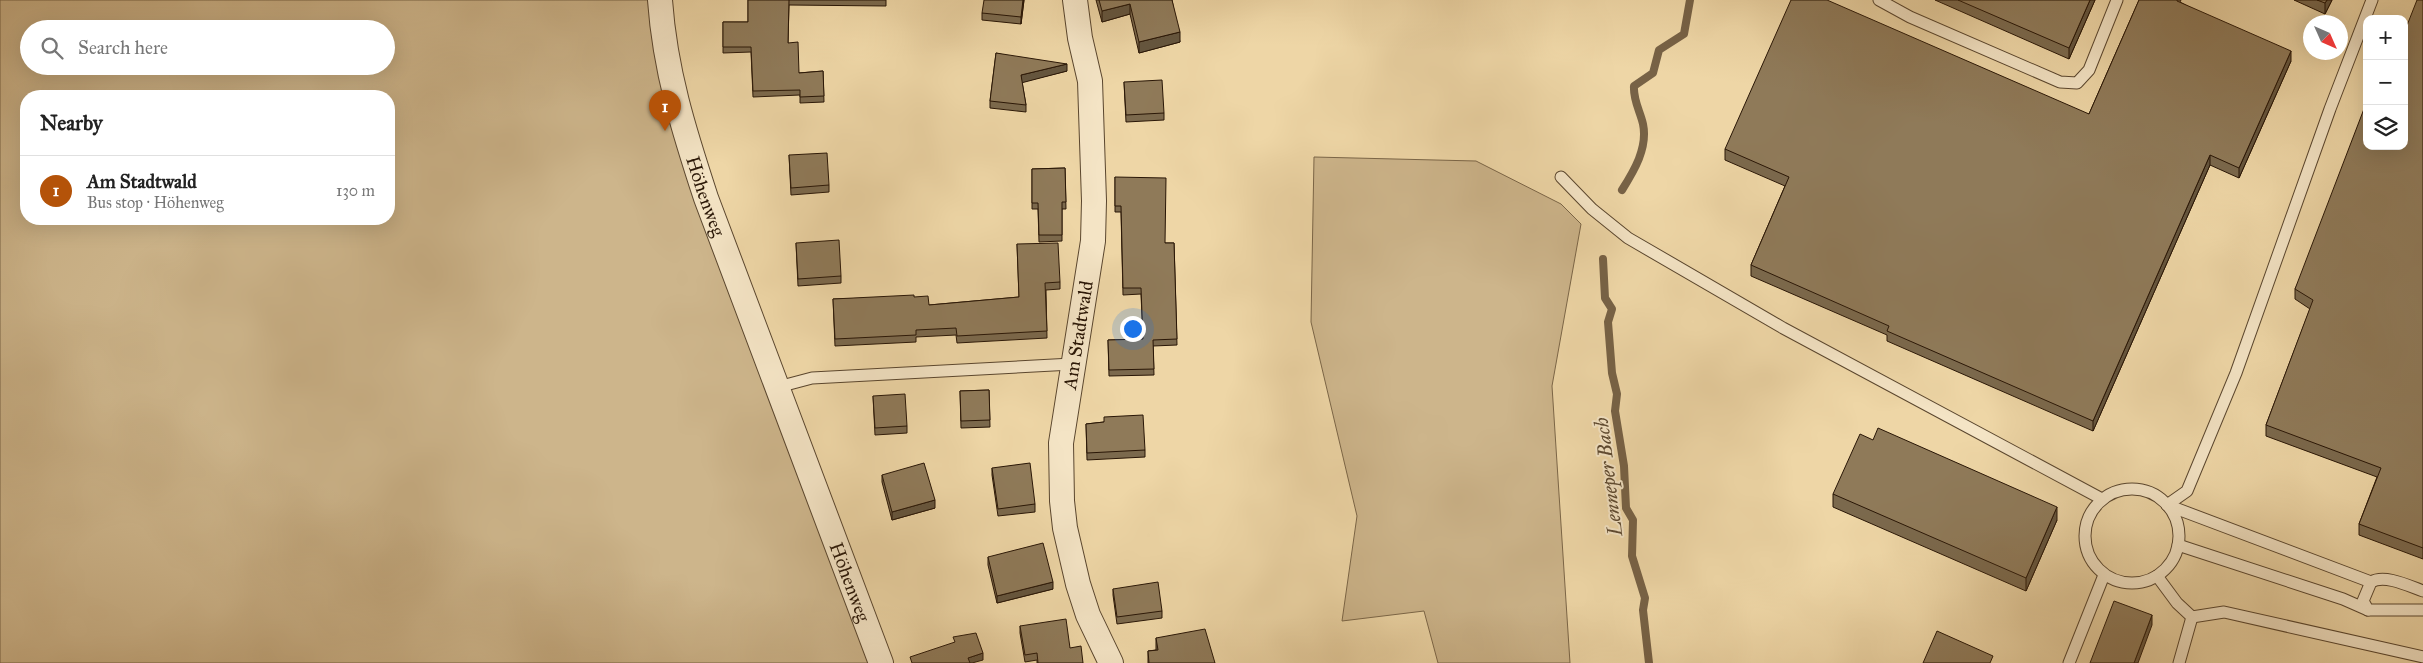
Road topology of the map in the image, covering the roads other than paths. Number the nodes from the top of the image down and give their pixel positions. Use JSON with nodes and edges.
{"nodes":[{"id":1,"x":660,"y":0,"type":"edge"},
{"id":2,"x":1075,"y":0,"type":"edge"},
{"id":3,"x":1879,"y":0,"type":"edge"},
{"id":4,"x":2117,"y":0,"type":"edge"},
{"id":5,"x":2372,"y":0,"type":"edge"},
{"id":6,"x":1561,"y":177,"type":"dead end"},
{"id":7,"x":1072,"y":364,"type":"junction"},
{"id":8,"x":778,"y":387,"type":"junction"},
{"id":9,"x":2102,"y":499,"type":"junction"},
{"id":10,"x":2167,"y":505,"type":"junction"},
{"id":11,"x":2178,"y":545,"type":"junction"},
{"id":12,"x":2104,"y":575,"type":"junction"},
{"id":13,"x":2157,"y":576,"type":"junction"},
{"id":14,"x":2371,"y":582,"type":"junction"},
{"id":15,"x":2423,"y":591,"type":"edge"},
{"id":16,"x":2368,"y":610,"type":"junction"},
{"id":17,"x":2423,"y":610,"type":"edge"},
{"id":18,"x":2192,"y":618,"type":"junction"},
{"id":19,"x":2423,"y":657,"type":"edge"},
{"id":20,"x":881,"y":663,"type":"edge"},
{"id":21,"x":1111,"y":663,"type":"edge"},
{"id":22,"x":2069,"y":663,"type":"edge"},
{"id":23,"x":2179,"y":663,"type":"edge"}],
"edges":[{"from":1,"to":8,"type":"street","name":"Höhenweg"},
{"from":2,"to":7,"type":"street","name":"Am Stadtwald"},
{"from":3,"to":4,"type":"lane"},
{"from":5,"to":10,"type":"lane"},
{"from":6,"to":9,"type":"lane"},
{"from":7,"to":8,"type":"lane"},
{"from":7,"to":21,"type":"street","name":"Am Stadtwald"},
{"from":8,"to":20,"type":"street","name":"Höhenweg"},
{"from":9,"to":10,"type":"lane"},
{"from":9,"to":12,"type":"lane"},
{"from":10,"to":11,"type":"lane"},
{"from":10,"to":14,"type":"lane"},
{"from":11,"to":13,"type":"lane"},
{"from":11,"to":16,"type":"lane"},
{"from":12,"to":13,"type":"lane"},
{"from":12,"to":22,"type":"lane"},
{"from":13,"to":18,"type":"lane"},
{"from":14,"to":15,"type":"lane"},
{"from":14,"to":16,"type":"lane"},
{"from":16,"to":17,"type":"lane"},
{"from":18,"to":19,"type":"lane"},
{"from":18,"to":23,"type":"lane"}]}
